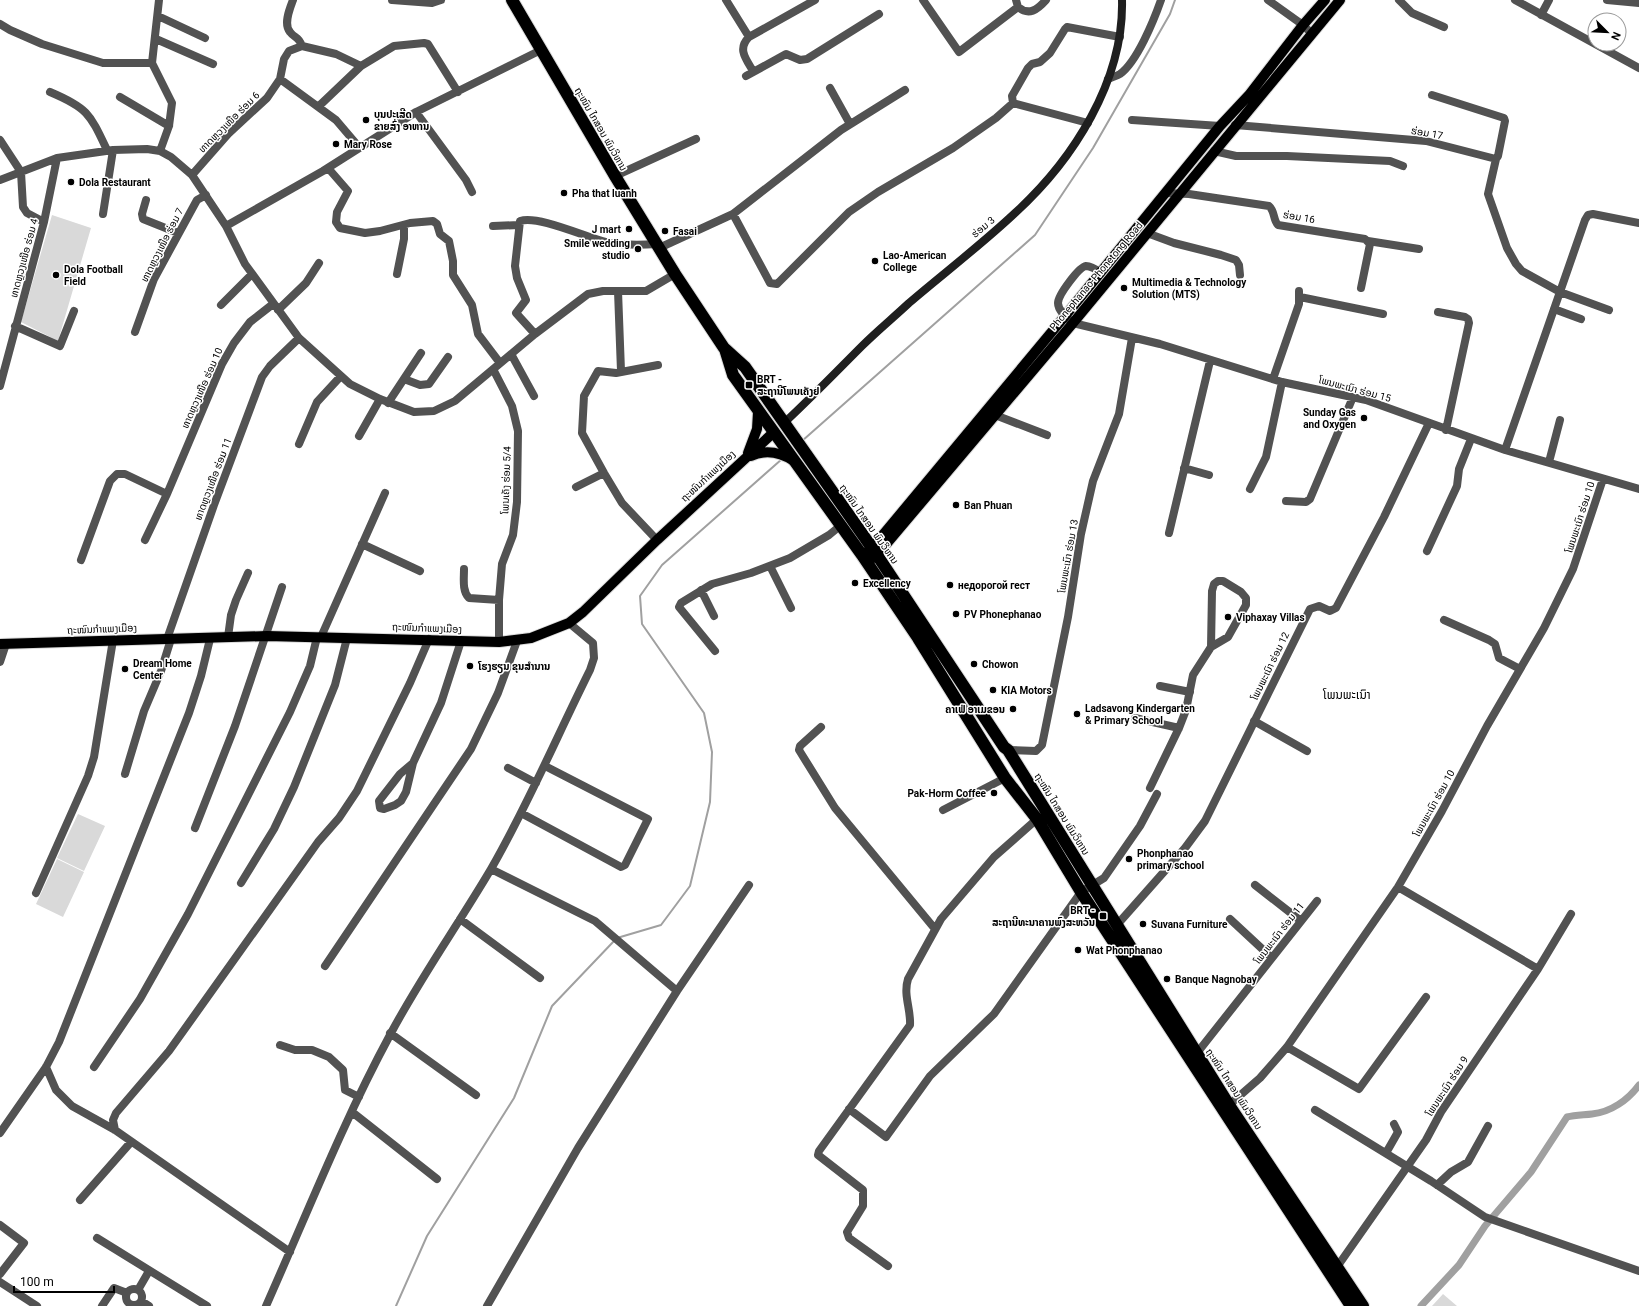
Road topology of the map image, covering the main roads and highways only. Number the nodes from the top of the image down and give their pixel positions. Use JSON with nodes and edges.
{"nodes":[{"id":1,"x":512,"y":0,"type":"edge"},
{"id":2,"x":1325,"y":0,"type":"edge"},
{"id":3,"x":1340,"y":0,"type":"edge"},
{"id":4,"x":1252,"y":98,"type":"junction"},
{"id":5,"x":1069,"y":320,"type":"junction"},
{"id":6,"x":724,"y":348,"type":"junction"},
{"id":7,"x":758,"y":412,"type":"junction"},
{"id":8,"x":784,"y":423,"type":"junction"},
{"id":9,"x":774,"y":432,"type":"junction"},
{"id":10,"x":745,"y":458,"type":"junction"},
{"id":11,"x":800,"y":462,"type":"junction"},
{"id":12,"x":869,"y":555,"type":"junction"},
{"id":13,"x":3,"y":644,"type":"edge"},
{"id":14,"x":1351,"y":1306,"type":"edge"},
{"id":15,"x":1363,"y":1306,"type":"edge"}],
"edges":[{"from":1,"to":6,"type":"highway","name":"ຖະໜົນ ໄກສອນ ພົມວິຫານ"},
{"from":2,"to":4,"type":"main road","name":"Phonephanao-Phonetong Road"},
{"from":3,"to":4,"type":"main road","name":"Phonephanao-Phonetong Road"},
{"from":4,"to":5,"type":"main road","name":"Phonephanao-Phonetong Road"},
{"from":4,"to":5,"type":"main road","name":"Phonephanao-Phonetong Road"},
{"from":5,"to":12,"type":"main road","name":"Phonephanao-Phonetong Road"},
{"from":5,"to":12,"type":"main road","name":"Phonephanao-Phonetong Road"},
{"from":6,"to":7,"type":"highway","name":"ຖະໜົນ ໄກສອນ ພົມວິຫານ"},
{"from":6,"to":8,"type":"highway","name":"ຖະໜົນ ໄກສອນ ພົມວິຫານ"},
{"from":7,"to":9,"type":"highway","name":"ຖະໜົນ ໄກສອນ ພົມວິຫານ"},
{"from":7,"to":10,"type":"main road"},
{"from":8,"to":9,"type":"highway"},
{"from":8,"to":11,"type":"highway","name":"ຖະໜົນ ໄກສອນ ພົມວິຫານ"},
{"from":9,"to":10,"type":"main road","name":"ຖະໜົນກຳແພງເມືອງ"},
{"from":9,"to":11,"type":"highway","name":"ຖະໜົນ ໄກສອນ ພົມວິຫານ"},
{"from":10,"to":11,"type":"main road"},
{"from":10,"to":13,"type":"main road","name":"ຖະໜົນກຳແພງເມືອງ"},
{"from":11,"to":12,"type":"highway","name":"ຖະໜົນ ໄກສອນ ພົມວິຫານ"},
{"from":11,"to":12,"type":"highway","name":"ຖະໜົນ ໄກສອນ ພົມວິຫານ"},
{"from":12,"to":14,"type":"highway","name":"ຖະໜົນ ໄກສອນ ພົມວິຫານ"},
{"from":12,"to":15,"type":"highway","name":"ຖະໜົນ ໄກສອນ ພົມວິຫານ"}]}
